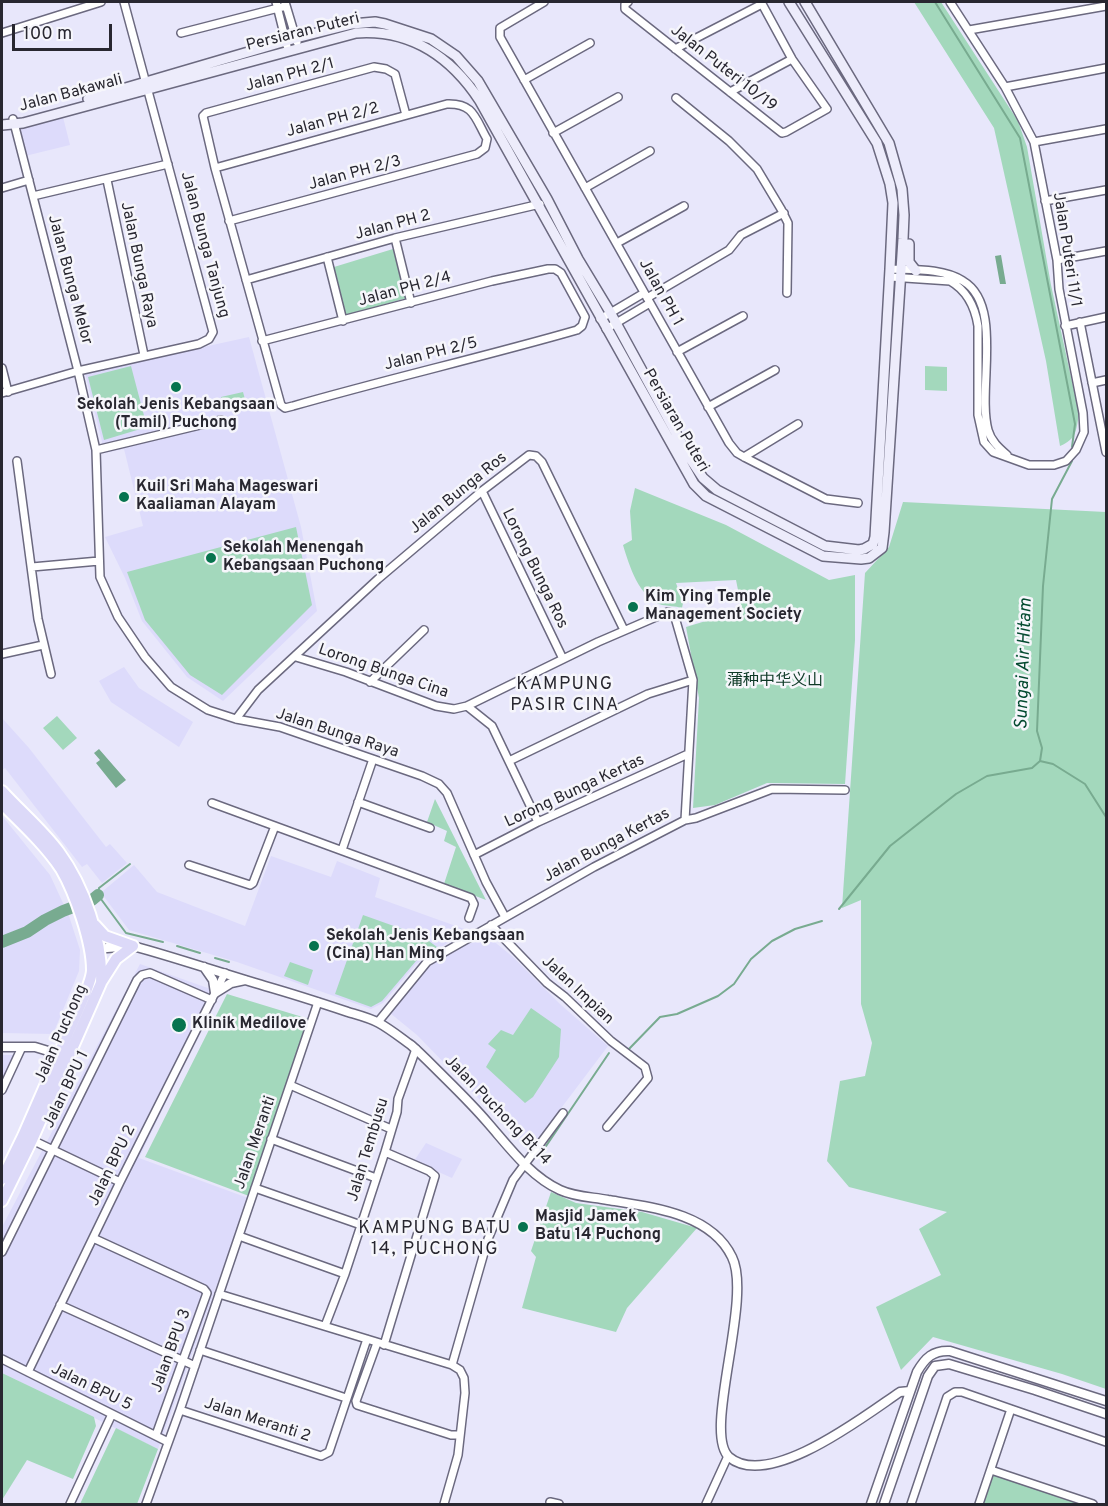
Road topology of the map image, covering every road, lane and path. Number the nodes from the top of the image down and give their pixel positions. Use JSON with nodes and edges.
{"nodes":[{"id":1,"x":101,"y":2,"type":"edge"},
{"id":2,"x":124,"y":2,"type":"edge"},
{"id":3,"x":544,"y":2,"type":"edge"},
{"id":4,"x":628,"y":2,"type":"edge"},
{"id":5,"x":789,"y":2,"type":"edge"},
{"id":6,"x":805,"y":2,"type":"edge"},
{"id":7,"x":950,"y":2,"type":"edge"},
{"id":8,"x":762,"y":3,"type":"edge"},
{"id":9,"x":286,"y":4,"type":"edge"},
{"id":10,"x":277,"y":5,"type":"edge"},
{"id":11,"x":1107,"y":6,"type":"edge"},
{"id":12,"x":969,"y":30,"type":"junction"},
{"id":13,"x":2,"y":33,"type":"edge"},
{"id":14,"x":181,"y":33,"type":"dead end"},
{"id":15,"x":296,"y":38,"type":"junction"},
{"id":16,"x":285,"y":41,"type":"junction"},
{"id":17,"x":590,"y":43,"type":"dead end"},
{"id":18,"x":299,"y":48,"type":"junction"},
{"id":19,"x":675,"y":49,"type":"junction"},
{"id":20,"x":289,"y":51,"type":"junction"},
{"id":21,"x":792,"y":59,"type":"junction"},
{"id":22,"x":1107,"y":68,"type":"edge"},
{"id":23,"x":524,"y":80,"type":"junction"},
{"id":24,"x":147,"y":85,"type":"junction"},
{"id":25,"x":1005,"y":87,"type":"junction"},
{"id":26,"x":730,"y":92,"type":"junction"},
{"id":27,"x":618,"y":97,"type":"dead end"},
{"id":28,"x":676,"y":98,"type":"dead end"},
{"id":29,"x":406,"y":115,"type":"junction"},
{"id":30,"x":2,"y":118,"type":"edge"},
{"id":31,"x":14,"y":122,"type":"junction"},
{"id":32,"x":2,"y":125,"type":"edge"},
{"id":33,"x":1107,"y":129,"type":"edge"},
{"id":34,"x":554,"y":133,"type":"junction"},
{"id":35,"x":1034,"y":142,"type":"junction"},
{"id":36,"x":485,"y":148,"type":"joint"},
{"id":37,"x":650,"y":151,"type":"dead end"},
{"id":38,"x":168,"y":164,"type":"junction"},
{"id":39,"x":214,"y":168,"type":"junction"},
{"id":40,"x":29,"y":180,"type":"junction"},
{"id":41,"x":107,"y":180,"type":"junction"},
{"id":42,"x":2,"y":188,"type":"edge"},
{"id":43,"x":585,"y":188,"type":"junction"},
{"id":44,"x":1107,"y":190,"type":"edge"},
{"id":45,"x":33,"y":196,"type":"junction"},
{"id":46,"x":1045,"y":201,"type":"junction"},
{"id":47,"x":543,"y":202,"type":"junction"},
{"id":48,"x":684,"y":206,"type":"dead end"},
{"id":49,"x":783,"y":213,"type":"junction"},
{"id":50,"x":904,"y":215,"type":"junction"},
{"id":51,"x":229,"y":221,"type":"junction"},
{"id":52,"x":395,"y":238,"type":"junction"},
{"id":53,"x":617,"y":243,"type":"junction"},
{"id":54,"x":1107,"y":251,"type":"edge"},
{"id":55,"x":327,"y":257,"type":"junction"},
{"id":56,"x":1057,"y":260,"type":"junction"},
{"id":57,"x":915,"y":271,"type":"junction"},
{"id":58,"x":890,"y":273,"type":"junction"},
{"id":59,"x":901,"y":274,"type":"junction"},
{"id":60,"x":246,"y":280,"type":"junction"},
{"id":61,"x":787,"y":293,"type":"dead end"},
{"id":62,"x":647,"y":298,"type":"junction"},
{"id":63,"x":411,"y":303,"type":"junction"},
{"id":64,"x":610,"y":312,"type":"junction"},
{"id":65,"x":743,"y":316,"type":"dead end"},
{"id":66,"x":1107,"y":317,"type":"edge"},
{"id":67,"x":600,"y":319,"type":"junction"},
{"id":68,"x":343,"y":321,"type":"junction"},
{"id":69,"x":1080,"y":322,"type":"junction"},
{"id":70,"x":616,"y":323,"type":"junction"},
{"id":71,"x":582,"y":326,"type":"joint"},
{"id":72,"x":1065,"y":326,"type":"junction"},
{"id":73,"x":606,"y":329,"type":"junction"},
{"id":74,"x":262,"y":341,"type":"junction"},
{"id":75,"x":677,"y":352,"type":"junction"},
{"id":76,"x":144,"y":355,"type":"junction"},
{"id":77,"x":2,"y":368,"type":"edge"},
{"id":78,"x":775,"y":370,"type":"dead end"},
{"id":79,"x":78,"y":371,"type":"junction"},
{"id":80,"x":1107,"y":380,"type":"edge"},
{"id":81,"x":1092,"y":383,"type":"junction"},
{"id":82,"x":5,"y":392,"type":"edge"},
{"id":83,"x":708,"y":407,"type":"junction"},
{"id":84,"x":221,"y":420,"type":"dead end"},
{"id":85,"x":798,"y":424,"type":"dead end"},
{"id":86,"x":1106,"y":448,"type":"edge"},
{"id":87,"x":96,"y":450,"type":"junction"},
{"id":88,"x":744,"y":457,"type":"junction"},
{"id":89,"x":1009,"y":457,"type":"junction"},
{"id":90,"x":17,"y":462,"type":"dead end"},
{"id":91,"x":482,"y":491,"type":"junction"},
{"id":92,"x":858,"y":503,"type":"dead end"},
{"id":93,"x":99,"y":561,"type":"junction"},
{"id":94,"x":32,"y":567,"type":"junction"},
{"id":95,"x":424,"y":630,"type":"dead end"},
{"id":96,"x":624,"y":630,"type":"junction"},
{"id":97,"x":43,"y":645,"type":"junction"},
{"id":98,"x":2,"y":654,"type":"edge"},
{"id":99,"x":296,"y":657,"type":"junction"},
{"id":100,"x":563,"y":659,"type":"junction"},
{"id":101,"x":51,"y":674,"type":"dead end"},
{"id":102,"x":693,"y":680,"type":"junction"},
{"id":103,"x":370,"y":682,"type":"junction"},
{"id":104,"x":467,"y":706,"type":"junction"},
{"id":105,"x":236,"y":719,"type":"junction"},
{"id":106,"x":688,"y":754,"type":"junction"},
{"id":107,"x":373,"y":759,"type":"junction"},
{"id":108,"x":509,"y":761,"type":"junction"},
{"id":109,"x":845,"y":790,"type":"dead end"},
{"id":110,"x":2,"y":791,"type":"edge"},
{"id":111,"x":358,"y":802,"type":"junction"},
{"id":112,"x":212,"y":803,"type":"dead end"},
{"id":113,"x":2,"y":804,"type":"edge"},
{"id":114,"x":685,"y":820,"type":"junction"},
{"id":115,"x":538,"y":822,"type":"junction"},
{"id":116,"x":275,"y":826,"type":"junction"},
{"id":117,"x":430,"y":828,"type":"dead end"},
{"id":118,"x":342,"y":850,"type":"junction"},
{"id":119,"x":474,"y":855,"type":"junction"},
{"id":120,"x":189,"y":865,"type":"dead end"},
{"id":121,"x":77,"y":892,"type":"junction"},
{"id":122,"x":505,"y":917,"type":"junction"},
{"id":123,"x":87,"y":918,"type":"junction"},
{"id":124,"x":469,"y":918,"type":"dead end"},
{"id":125,"x":491,"y":925,"type":"junction"},
{"id":126,"x":133,"y":946,"type":"junction"},
{"id":127,"x":95,"y":949,"type":"junction"},
{"id":128,"x":203,"y":966,"type":"junction"},
{"id":129,"x":225,"y":973,"type":"junction"},
{"id":130,"x":245,"y":980,"type":"junction"},
{"id":131,"x":101,"y":983,"type":"junction"},
{"id":132,"x":214,"y":997,"type":"junction"},
{"id":133,"x":318,"y":1002,"type":"junction"},
{"id":134,"x":378,"y":1022,"type":"junction"},
{"id":135,"x":2,"y":1047,"type":"edge"},
{"id":136,"x":22,"y":1047,"type":"junction"},
{"id":137,"x":416,"y":1049,"type":"junction"},
{"id":138,"x":58,"y":1053,"type":"junction"},
{"id":139,"x":290,"y":1085,"type":"junction"},
{"id":140,"x":2,"y":1090,"type":"edge"},
{"id":141,"x":562,"y":1113,"type":"dead end"},
{"id":142,"x":607,"y":1127,"type":"dead end"},
{"id":143,"x":391,"y":1129,"type":"junction"},
{"id":144,"x":27,"y":1138,"type":"junction"},
{"id":145,"x":271,"y":1139,"type":"junction"},
{"id":146,"x":52,"y":1149,"type":"junction"},
{"id":147,"x":385,"y":1152,"type":"junction"},
{"id":148,"x":524,"y":1163,"type":"junction"},
{"id":149,"x":376,"y":1178,"type":"junction"},
{"id":150,"x":2,"y":1179,"type":"edge"},
{"id":151,"x":120,"y":1182,"type":"junction"},
{"id":152,"x":255,"y":1188,"type":"junction"},
{"id":153,"x":2,"y":1201,"type":"edge"},
{"id":154,"x":361,"y":1225,"type":"junction"},
{"id":155,"x":239,"y":1236,"type":"junction"},
{"id":156,"x":93,"y":1238,"type":"junction"},
{"id":157,"x":2,"y":1252,"type":"edge"},
{"id":158,"x":345,"y":1274,"type":"junction"},
{"id":159,"x":219,"y":1294,"type":"junction"},
{"id":160,"x":60,"y":1305,"type":"junction"},
{"id":161,"x":325,"y":1326,"type":"junction"},
{"id":162,"x":367,"y":1340,"type":"junction"},
{"id":163,"x":380,"y":1344,"type":"junction"},
{"id":164,"x":200,"y":1350,"type":"junction"},
{"id":165,"x":2,"y":1359,"type":"edge"},
{"id":166,"x":182,"y":1361,"type":"junction"},
{"id":167,"x":452,"y":1365,"type":"junction"},
{"id":168,"x":195,"y":1366,"type":"junction"},
{"id":169,"x":28,"y":1372,"type":"junction"},
{"id":170,"x":910,"y":1391,"type":"junction"},
{"id":171,"x":346,"y":1398,"type":"junction"},
{"id":172,"x":1107,"y":1401,"type":"edge"},
{"id":173,"x":1011,"y":1409,"type":"junction"},
{"id":174,"x":180,"y":1410,"type":"junction"},
{"id":175,"x":112,"y":1414,"type":"junction"},
{"id":176,"x":1107,"y":1414,"type":"edge"},
{"id":177,"x":156,"y":1435,"type":"junction"},
{"id":178,"x":460,"y":1435,"type":"junction"},
{"id":179,"x":168,"y":1442,"type":"junction"},
{"id":180,"x":1107,"y":1442,"type":"edge"},
{"id":181,"x":728,"y":1456,"type":"junction"},
{"id":182,"x":991,"y":1470,"type":"junction"},
{"id":183,"x":550,"y":1502,"type":"dead end"},
{"id":184,"x":70,"y":1504,"type":"edge"},
{"id":185,"x":146,"y":1504,"type":"edge"},
{"id":186,"x":444,"y":1504,"type":"edge"},
{"id":187,"x":559,"y":1504,"type":"edge"},
{"id":188,"x":706,"y":1504,"type":"edge"},
{"id":189,"x":871,"y":1504,"type":"edge"},
{"id":190,"x":884,"y":1504,"type":"edge"},
{"id":191,"x":911,"y":1504,"type":"edge"},
{"id":192,"x":979,"y":1504,"type":"edge"},
{"id":193,"x":1093,"y":1504,"type":"edge"}],
"edges":[{"from":1,"to":13,"type":"street"},
{"from":2,"to":24,"type":"street","name":"Jalan Bunga Tanjung"},
{"from":3,"to":23,"type":"street","name":"Jalan PH 1"},
{"from":4,"to":19,"type":"street","name":"Jalan Puteri 10/19"},
{"from":5,"to":58,"type":"main road","name":"Persiaran Puteri"},
{"from":6,"to":50,"type":"main road","name":"Persiaran Puteri"},
{"from":7,"to":12,"type":"street","name":"Jalan Puteri 11/1"},
{"from":8,"to":19,"type":"street"},
{"from":8,"to":21,"type":"street"},
{"from":9,"to":10,"type":"street"},
{"from":9,"to":15,"type":"street"},
{"from":10,"to":14,"type":"street"},
{"from":10,"to":16,"type":"street"},
{"from":11,"to":12,"type":"street"},
{"from":12,"to":25,"type":"street","name":"Jalan Puteri 11/1"},
{"from":15,"to":16,"type":"main road","name":"Persiaran Puteri"},
{"from":15,"to":18,"type":"street"},
{"from":15,"to":47,"type":"main road","name":"Persiaran Puteri"},
{"from":16,"to":20,"type":"street"},
{"from":16,"to":24,"type":"main road","name":"Persiaran Puteri"},
{"from":17,"to":23,"type":"street"},
{"from":18,"to":20,"type":"main road","name":"Persiaran Puteri"},
{"from":18,"to":47,"type":"main road","name":"Persiaran Puteri"},
{"from":19,"to":26,"type":"street","name":"Jalan Puteri 10/19"},
{"from":20,"to":24,"type":"main road","name":"Persiaran Puteri"},
{"from":21,"to":26,"type":"street"},
{"from":21,"to":26,"type":"street","name":"Jalan Puteri 10/19"},
{"from":22,"to":25,"type":"street"},
{"from":23,"to":34,"type":"street","name":"Jalan PH 1"},
{"from":24,"to":31,"type":"main road","name":"Jalan Bakawali"},
{"from":24,"to":38,"type":"street","name":"Jalan Bunga Tanjung"},
{"from":25,"to":35,"type":"street","name":"Jalan Puteri 11/1"},
{"from":27,"to":34,"type":"street"},
{"from":28,"to":49,"type":"street"},
{"from":29,"to":36,"type":"street","name":"Jalan PH 2/2"},
{"from":29,"to":39,"type":"street","name":"Jalan PH 2/2"},
{"from":29,"to":39,"type":"street","name":"Jalan PH 2/1"},
{"from":30,"to":31,"type":"main road","name":"Jalan Bakawali"},
{"from":31,"to":32,"type":"main road","name":"Jalan Bakawali"},
{"from":31,"to":40,"type":"street","name":"Jalan Bunga Melor"},
{"from":33,"to":35,"type":"street"},
{"from":34,"to":43,"type":"street","name":"Jalan PH 1"},
{"from":35,"to":46,"type":"street","name":"Jalan Puteri 11/1"},
{"from":36,"to":51,"type":"street","name":"Jalan PH 2/3"},
{"from":37,"to":43,"type":"street"},
{"from":38,"to":41,"type":"street","name":"Jalan Bunga Melor"},
{"from":38,"to":76,"type":"street","name":"Jalan Bunga Tanjung"},
{"from":39,"to":51,"type":"street"},
{"from":40,"to":42,"type":"street"},
{"from":40,"to":45,"type":"street","name":"Jalan Bunga Melor"},
{"from":41,"to":45,"type":"street","name":"Jalan Bunga Melor"},
{"from":41,"to":76,"type":"street","name":"Jalan Bunga Raya"},
{"from":43,"to":53,"type":"street","name":"Jalan PH 1"},
{"from":44,"to":46,"type":"street"},
{"from":45,"to":79,"type":"street","name":"Jalan Bunga Melor"},
{"from":46,"to":56,"type":"street","name":"Jalan Puteri 11/1"},
{"from":47,"to":52,"type":"street","name":"Jalan PH 2"},
{"from":47,"to":64,"type":"main road","name":"Persiaran Puteri"},
{"from":47,"to":67,"type":"main road","name":"Persiaran Puteri"},
{"from":48,"to":53,"type":"street"},
{"from":49,"to":61,"type":"street"},
{"from":49,"to":62,"type":"street"},
{"from":50,"to":57,"type":"main road"},
{"from":50,"to":59,"type":"main road","name":"Persiaran Puteri"},
{"from":51,"to":60,"type":"street"},
{"from":52,"to":55,"type":"street","name":"Jalan PH 2"},
{"from":52,"to":63,"type":"street"},
{"from":53,"to":62,"type":"street","name":"Jalan PH 1"},
{"from":54,"to":56,"type":"street"},
{"from":55,"to":60,"type":"street","name":"Jalan PH 2"},
{"from":55,"to":68,"type":"street"},
{"from":56,"to":72,"type":"street","name":"Jalan Puteri 11/1"},
{"from":57,"to":59,"type":"street","name":"Jalan Puteri 11/1"},
{"from":57,"to":89,"type":"street","name":"Jalan Puteri 11/1"},
{"from":58,"to":59,"type":"street","name":"Jalan Puteri 11/1"},
{"from":58,"to":70,"type":"main road","name":"Persiaran Puteri"},
{"from":59,"to":73,"type":"main road","name":"Persiaran Puteri"},
{"from":59,"to":89,"type":"street","name":"Jalan Puteri 11/1"},
{"from":60,"to":74,"type":"street"},
{"from":62,"to":64,"type":"street"},
{"from":62,"to":70,"type":"street"},
{"from":62,"to":75,"type":"street","name":"Jalan PH 1"},
{"from":63,"to":68,"type":"street","name":"Jalan PH 2/4"},
{"from":63,"to":71,"type":"street","name":"Jalan PH 2/4"},
{"from":64,"to":67,"type":"street"},
{"from":64,"to":70,"type":"main road","name":"Persiaran Puteri"},
{"from":65,"to":75,"type":"street"},
{"from":66,"to":69,"type":"street"},
{"from":67,"to":73,"type":"main road","name":"Persiaran Puteri"},
{"from":68,"to":74,"type":"street","name":"Jalan PH 2/4"},
{"from":69,"to":72,"type":"street"},
{"from":69,"to":81,"type":"street"},
{"from":70,"to":73,"type":"street"},
{"from":71,"to":74,"type":"street","name":"Jalan PH 2/5"},
{"from":72,"to":89,"type":"street","name":"Jalan Puteri 11/1"},
{"from":75,"to":83,"type":"street","name":"Jalan PH 1"},
{"from":76,"to":79,"type":"street","name":"Jalan Bunga Tanjung"},
{"from":77,"to":82,"type":"street"},
{"from":78,"to":83,"type":"street"},
{"from":79,"to":82,"type":"street","name":"Jalan Bunga Tanjung"},
{"from":79,"to":87,"type":"street","name":"Jalan Bunga Raya"},
{"from":80,"to":81,"type":"street"},
{"from":81,"to":86,"type":"street"},
{"from":83,"to":88,"type":"street","name":"Jalan PH 1"},
{"from":84,"to":87,"type":"street"},
{"from":85,"to":88,"type":"street"},
{"from":87,"to":93,"type":"street","name":"Jalan Bunga Raya"},
{"from":88,"to":92,"type":"street","name":"Jalan PH 1"},
{"from":90,"to":94,"type":"street"},
{"from":91,"to":96,"type":"street","name":"Jalan Bunga Ros"},
{"from":91,"to":99,"type":"street","name":"Jalan Bunga Ros"},
{"from":91,"to":100,"type":"street","name":"Lorong Bunga Ros"},
{"from":93,"to":94,"type":"street"},
{"from":93,"to":105,"type":"street","name":"Jalan Bunga Raya"},
{"from":94,"to":97,"type":"street"},
{"from":95,"to":103,"type":"street"},
{"from":96,"to":100,"type":"street"},
{"from":96,"to":102,"type":"street","name":"Jalan Bunga Kertas"},
{"from":97,"to":98,"type":"street"},
{"from":97,"to":101,"type":"street"},
{"from":99,"to":103,"type":"street","name":"Lorong Bunga Cina"},
{"from":99,"to":105,"type":"street","name":"Jalan Bunga Ros"},
{"from":100,"to":104,"type":"street"},
{"from":102,"to":106,"type":"street","name":"Jalan Bunga Kertas"},
{"from":102,"to":108,"type":"street"},
{"from":103,"to":104,"type":"street","name":"Lorong Bunga Cina"},
{"from":104,"to":108,"type":"street","name":"Lorong Bunga Cina"},
{"from":105,"to":107,"type":"street","name":"Jalan Bunga Raya"},
{"from":106,"to":114,"type":"street","name":"Jalan Bunga Kertas"},
{"from":106,"to":115,"type":"street","name":"Lorong Bunga Kertas"},
{"from":107,"to":111,"type":"street"},
{"from":107,"to":119,"type":"street","name":"Jalan Bunga Raya"},
{"from":108,"to":115,"type":"street","name":"Lorong Bunga Cina"},
{"from":109,"to":114,"type":"street"},
{"from":110,"to":121,"type":"main road","name":"Jalan Puchong"},
{"from":111,"to":117,"type":"street"},
{"from":111,"to":118,"type":"street"},
{"from":112,"to":116,"type":"street"},
{"from":113,"to":121,"type":"main road","name":"Jalan Puchong"},
{"from":114,"to":122,"type":"street","name":"Jalan Bunga Kertas"},
{"from":115,"to":119,"type":"street","name":"Lorong Bunga Kertas"},
{"from":116,"to":118,"type":"street"},
{"from":116,"to":120,"type":"street"},
{"from":118,"to":124,"type":"street"},
{"from":119,"to":122,"type":"street","name":"Jalan Bunga Raya"},
{"from":121,"to":123,"type":"main road","name":"Jalan Puchong"},
{"from":122,"to":125,"type":"street","name":"Jalan Bunga Kertas"},
{"from":123,"to":126,"type":"main road"},
{"from":123,"to":127,"type":"main road","name":"Jalan Puchong"},
{"from":125,"to":134,"type":"street","name":"Jalan Bunga Kertas"},
{"from":125,"to":142,"type":"street","name":"Jalan Impian"},
{"from":126,"to":127,"type":"street","name":"Jalan Puchong Bt 14"},
{"from":126,"to":128,"type":"street","name":"Jalan Puchong Bt 14"},
{"from":126,"to":131,"type":"main road"},
{"from":127,"to":131,"type":"main road","name":"Jalan Puchong"},
{"from":127,"to":138,"type":"main road","name":"Jalan Puchong"},
{"from":128,"to":129,"type":"street","name":"Jalan Puchong Bt 14"},
{"from":128,"to":132,"type":"street"},
{"from":129,"to":130,"type":"street","name":"Jalan Puchong Bt 14"},
{"from":129,"to":132,"type":"street","name":"Jalan BPU 2"},
{"from":130,"to":132,"type":"street"},
{"from":130,"to":133,"type":"street","name":"Jalan Puchong Bt 14"},
{"from":131,"to":144,"type":"main road","name":"Jalan Puchong"},
{"from":132,"to":146,"type":"street","name":"Jalan BPU 1"},
{"from":132,"to":151,"type":"street","name":"Jalan BPU 2"},
{"from":133,"to":134,"type":"street","name":"Jalan Puchong Bt 14"},
{"from":133,"to":139,"type":"street","name":"Jalan Meranti"},
{"from":134,"to":137,"type":"street","name":"Jalan Puchong Bt 14"},
{"from":135,"to":136,"type":"street"},
{"from":136,"to":138,"type":"street"},
{"from":136,"to":140,"type":"street"},
{"from":137,"to":143,"type":"street","name":"Jalan Tembusu"},
{"from":137,"to":148,"type":"street","name":"Jalan Puchong Bt 14"},
{"from":138,"to":144,"type":"main road","name":"Jalan Puchong"},
{"from":139,"to":143,"type":"street"},
{"from":139,"to":145,"type":"street","name":"Jalan Meranti"},
{"from":141,"to":148,"type":"street"},
{"from":143,"to":147,"type":"street","name":"Jalan Tembusu"},
{"from":144,"to":146,"type":"street"},
{"from":144,"to":150,"type":"main road","name":"Jalan Puchong"},
{"from":144,"to":153,"type":"main road","name":"Jalan Puchong"},
{"from":145,"to":149,"type":"street"},
{"from":145,"to":152,"type":"street","name":"Jalan Meranti"},
{"from":146,"to":151,"type":"street"},
{"from":146,"to":157,"type":"street","name":"Jalan BPU 1"},
{"from":147,"to":149,"type":"street","name":"Jalan Tembusu"},
{"from":147,"to":163,"type":"street"},
{"from":148,"to":167,"type":"street"},
{"from":148,"to":181,"type":"street","name":"Jalan Puchong Bt 14"},
{"from":149,"to":154,"type":"street","name":"Jalan Tembusu"},
{"from":151,"to":156,"type":"street","name":"Jalan BPU 2"},
{"from":152,"to":154,"type":"street"},
{"from":152,"to":155,"type":"street","name":"Jalan Meranti"},
{"from":154,"to":158,"type":"street","name":"Jalan Tembusu"},
{"from":155,"to":158,"type":"street"},
{"from":155,"to":159,"type":"street","name":"Jalan Meranti"},
{"from":156,"to":160,"type":"street","name":"Jalan BPU 2"},
{"from":156,"to":166,"type":"street","name":"Jalan BPU 3"},
{"from":158,"to":161,"type":"street","name":"Jalan Tembusu"},
{"from":159,"to":161,"type":"street"},
{"from":159,"to":164,"type":"street","name":"Jalan Meranti"},
{"from":160,"to":166,"type":"street"},
{"from":160,"to":169,"type":"street","name":"Jalan BPU 2"},
{"from":161,"to":162,"type":"street"},
{"from":162,"to":163,"type":"street"},
{"from":162,"to":171,"type":"street"},
{"from":163,"to":167,"type":"street"},
{"from":163,"to":178,"type":"street"},
{"from":164,"to":168,"type":"street","name":"Jalan Meranti"},
{"from":164,"to":171,"type":"street"},
{"from":165,"to":169,"type":"street","name":"Jalan BPU 5"},
{"from":166,"to":168,"type":"street"},
{"from":166,"to":177,"type":"street","name":"Jalan BPU 3"},
{"from":167,"to":178,"type":"street"},
{"from":168,"to":174,"type":"street","name":"Jalan Meranti"},
{"from":169,"to":175,"type":"street","name":"Jalan BPU 5"},
{"from":170,"to":172,"type":"street"},
{"from":170,"to":181,"type":"street"},
{"from":170,"to":189,"type":"street"},
{"from":171,"to":174,"type":"street","name":"Jalan Meranti 2"},
{"from":173,"to":180,"type":"street"},
{"from":173,"to":182,"type":"street"},
{"from":173,"to":191,"type":"street"},
{"from":174,"to":179,"type":"street","name":"Jalan Meranti"},
{"from":175,"to":177,"type":"street","name":"Jalan BPU 5"},
{"from":175,"to":184,"type":"street"},
{"from":176,"to":190,"type":"street"},
{"from":177,"to":179,"type":"street","name":"Jalan BPU 5"},
{"from":178,"to":186,"type":"street"},
{"from":179,"to":185,"type":"street","name":"Jalan Meranti"},
{"from":181,"to":188,"type":"street"},
{"from":182,"to":192,"type":"street"},
{"from":182,"to":193,"type":"street"},
{"from":183,"to":187,"type":"street"}]}
